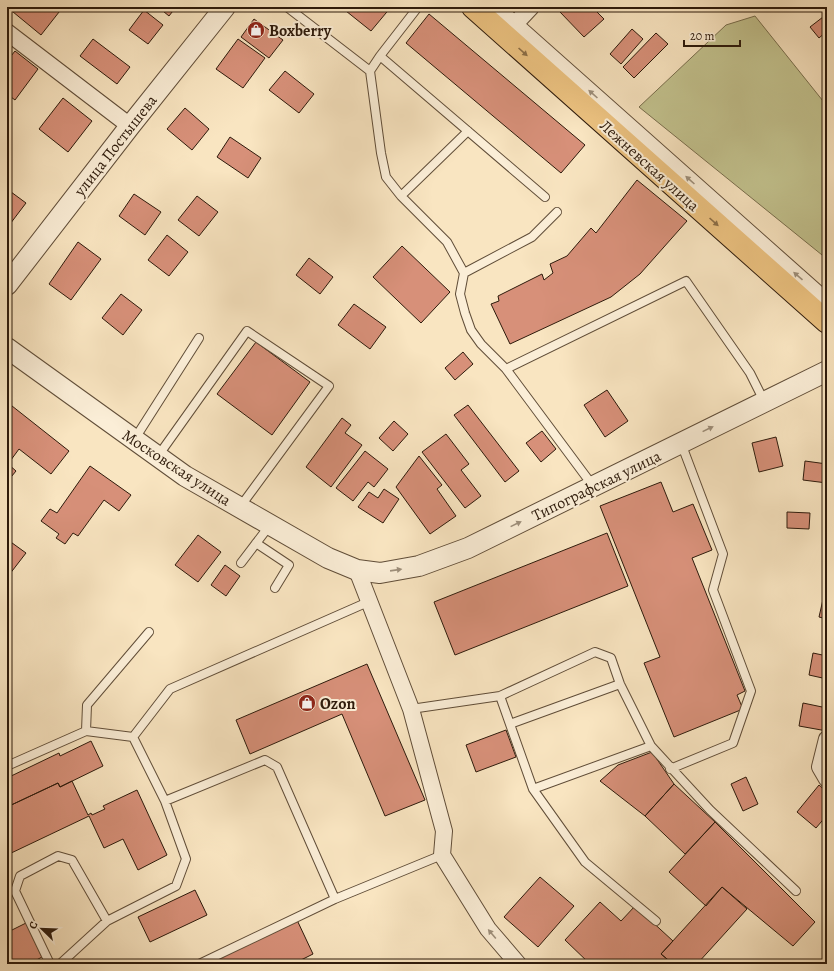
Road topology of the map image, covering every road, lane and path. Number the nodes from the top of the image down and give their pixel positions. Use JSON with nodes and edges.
{"nodes":[{"id":1,"x":225,"y":7,"type":"edge"},
{"id":2,"x":287,"y":7,"type":"edge"},
{"id":3,"x":418,"y":7,"type":"edge"},
{"id":4,"x":473,"y":7,"type":"edge"},
{"id":5,"x":495,"y":7,"type":"edge"},
{"id":6,"x":531,"y":7,"type":"edge"},
{"id":7,"x":510,"y":30,"type":"junction"},
{"id":8,"x":7,"y":32,"type":"edge"},
{"id":9,"x":380,"y":56,"type":"junction"},
{"id":10,"x":370,"y":71,"type":"junction"},
{"id":11,"x":130,"y":126,"type":"junction"},
{"id":12,"x":468,"y":131,"type":"junction"},
{"id":13,"x":401,"y":196,"type":"junction"},
{"id":14,"x":545,"y":197,"type":"dead end"},
{"id":15,"x":556,"y":212,"type":"dead end"},
{"id":16,"x":464,"y":273,"type":"junction"},
{"id":17,"x":7,"y":285,"type":"edge"},
{"id":18,"x":827,"y":302,"type":"edge"},
{"id":19,"x":827,"y":322,"type":"edge"},
{"id":20,"x":199,"y":338,"type":"dead end"},
{"id":21,"x":7,"y":348,"type":"edge"},
{"id":22,"x":506,"y":369,"type":"junction"},
{"id":23,"x":827,"y":371,"type":"edge"},
{"id":24,"x":764,"y":401,"type":"junction"},
{"id":25,"x":134,"y":440,"type":"junction"},
{"id":26,"x":681,"y":442,"type":"junction"},
{"id":27,"x":158,"y":457,"type":"junction"},
{"id":28,"x":593,"y":486,"type":"junction"},
{"id":29,"x":240,"y":508,"type":"junction"},
{"id":30,"x":270,"y":525,"type":"junction"},
{"id":31,"x":256,"y":543,"type":"junction"},
{"id":32,"x":241,"y":563,"type":"dead end"},
{"id":33,"x":357,"y":570,"type":"junction"},
{"id":34,"x":275,"y":588,"type":"dead end"},
{"id":35,"x":368,"y":602,"type":"junction"},
{"id":36,"x":149,"y":632,"type":"dead end"},
{"id":37,"x":620,"y":684,"type":"junction"},
{"id":38,"x":500,"y":696,"type":"junction"},
{"id":39,"x":412,"y":709,"type":"junction"},
{"id":40,"x":510,"y":724,"type":"junction"},
{"id":41,"x":86,"y":731,"type":"junction"},
{"id":42,"x":133,"y":737,"type":"junction"},
{"id":43,"x":827,"y":739,"type":"edge"},
{"id":44,"x":651,"y":746,"type":"junction"},
{"id":45,"x":7,"y":766,"type":"edge"},
{"id":46,"x":670,"y":769,"type":"junction"},
{"id":47,"x":824,"y":773,"type":"edge"},
{"id":48,"x":534,"y":789,"type":"junction"},
{"id":49,"x":165,"y":801,"type":"junction"},
{"id":50,"x":442,"y":855,"type":"junction"},
{"id":51,"x":796,"y":891,"type":"dead end"},
{"id":52,"x":335,"y":899,"type":"junction"},
{"id":53,"x":107,"y":921,"type":"junction"},
{"id":54,"x":656,"y":921,"type":"dead end"},
{"id":55,"x":50,"y":964,"type":"edge"},
{"id":56,"x":60,"y":964,"type":"edge"},
{"id":57,"x":199,"y":964,"type":"edge"},
{"id":58,"x":518,"y":964,"type":"edge"}],
"edges":[{"from":1,"to":11,"type":"street","name":"улица Постышева"},
{"from":2,"to":10,"type":"lane"},
{"from":3,"to":9,"type":"lane"},
{"from":4,"to":7,"type":"highway","name":"Лежневская улица"},
{"from":5,"to":7,"type":"street","name":"Лежневская улица"},
{"from":6,"to":7,"type":"street"},
{"from":18,"to":7,"type":"street","name":"Лежневская улица","one_way":true},
{"from":7,"to":19,"type":"highway","name":"Лежневская улица","one_way":true},
{"from":8,"to":11,"type":"street"},
{"from":9,"to":10,"type":"lane"},
{"from":9,"to":12,"type":"lane"},
{"from":10,"to":13,"type":"lane"},
{"from":11,"to":17,"type":"street","name":"улица Постышева"},
{"from":12,"to":13,"type":"lane"},
{"from":12,"to":14,"type":"lane"},
{"from":13,"to":16,"type":"lane"},
{"from":15,"to":16,"type":"lane"},
{"from":16,"to":22,"type":"lane"},
{"from":20,"to":25,"type":"lane"},
{"from":21,"to":25,"type":"street","name":"Московская улица"},
{"from":22,"to":24,"type":"lane"},
{"from":22,"to":28,"type":"lane"},
{"from":23,"to":24,"type":"street","name":"Типографская улица"},
{"from":26,"to":24,"type":"street","name":"Типографская улица","one_way":true},
{"from":25,"to":27,"type":"street","name":"Московская улица"},
{"from":26,"to":28,"type":"street","name":"Типографская улица"},
{"from":26,"to":46,"type":"lane"},
{"from":27,"to":29,"type":"street","name":"Московская улица"},
{"from":27,"to":29,"type":"lane"},
{"from":33,"to":28,"type":"street","name":"Типографская улица","one_way":true},
{"from":29,"to":30,"type":"street","name":"Московская улица"},
{"from":30,"to":31,"type":"lane"},
{"from":30,"to":33,"type":"street","name":"Московская улица"},
{"from":31,"to":32,"type":"lane"},
{"from":31,"to":34,"type":"lane"},
{"from":33,"to":35,"type":"street"},
{"from":35,"to":39,"type":"street"},
{"from":35,"to":42,"type":"lane"},
{"from":36,"to":41,"type":"lane"},
{"from":37,"to":38,"type":"lane"},
{"from":37,"to":40,"type":"lane"},
{"from":37,"to":44,"type":"lane"},
{"from":38,"to":39,"type":"lane"},
{"from":38,"to":40,"type":"lane"},
{"from":39,"to":50,"type":"street"},
{"from":40,"to":48,"type":"lane"},
{"from":41,"to":42,"type":"lane"},
{"from":41,"to":45,"type":"lane"},
{"from":42,"to":49,"type":"lane"},
{"from":43,"to":47,"type":"street"},
{"from":44,"to":46,"type":"lane"},
{"from":44,"to":48,"type":"lane"},
{"from":46,"to":51,"type":"lane"},
{"from":48,"to":54,"type":"lane"},
{"from":49,"to":52,"type":"lane"},
{"from":49,"to":53,"type":"lane"},
{"from":50,"to":52,"type":"lane"},
{"from":58,"to":50,"type":"street","one_way":true},
{"from":52,"to":57,"type":"lane"},
{"from":53,"to":55,"type":"lane"},
{"from":53,"to":56,"type":"lane"}]}
